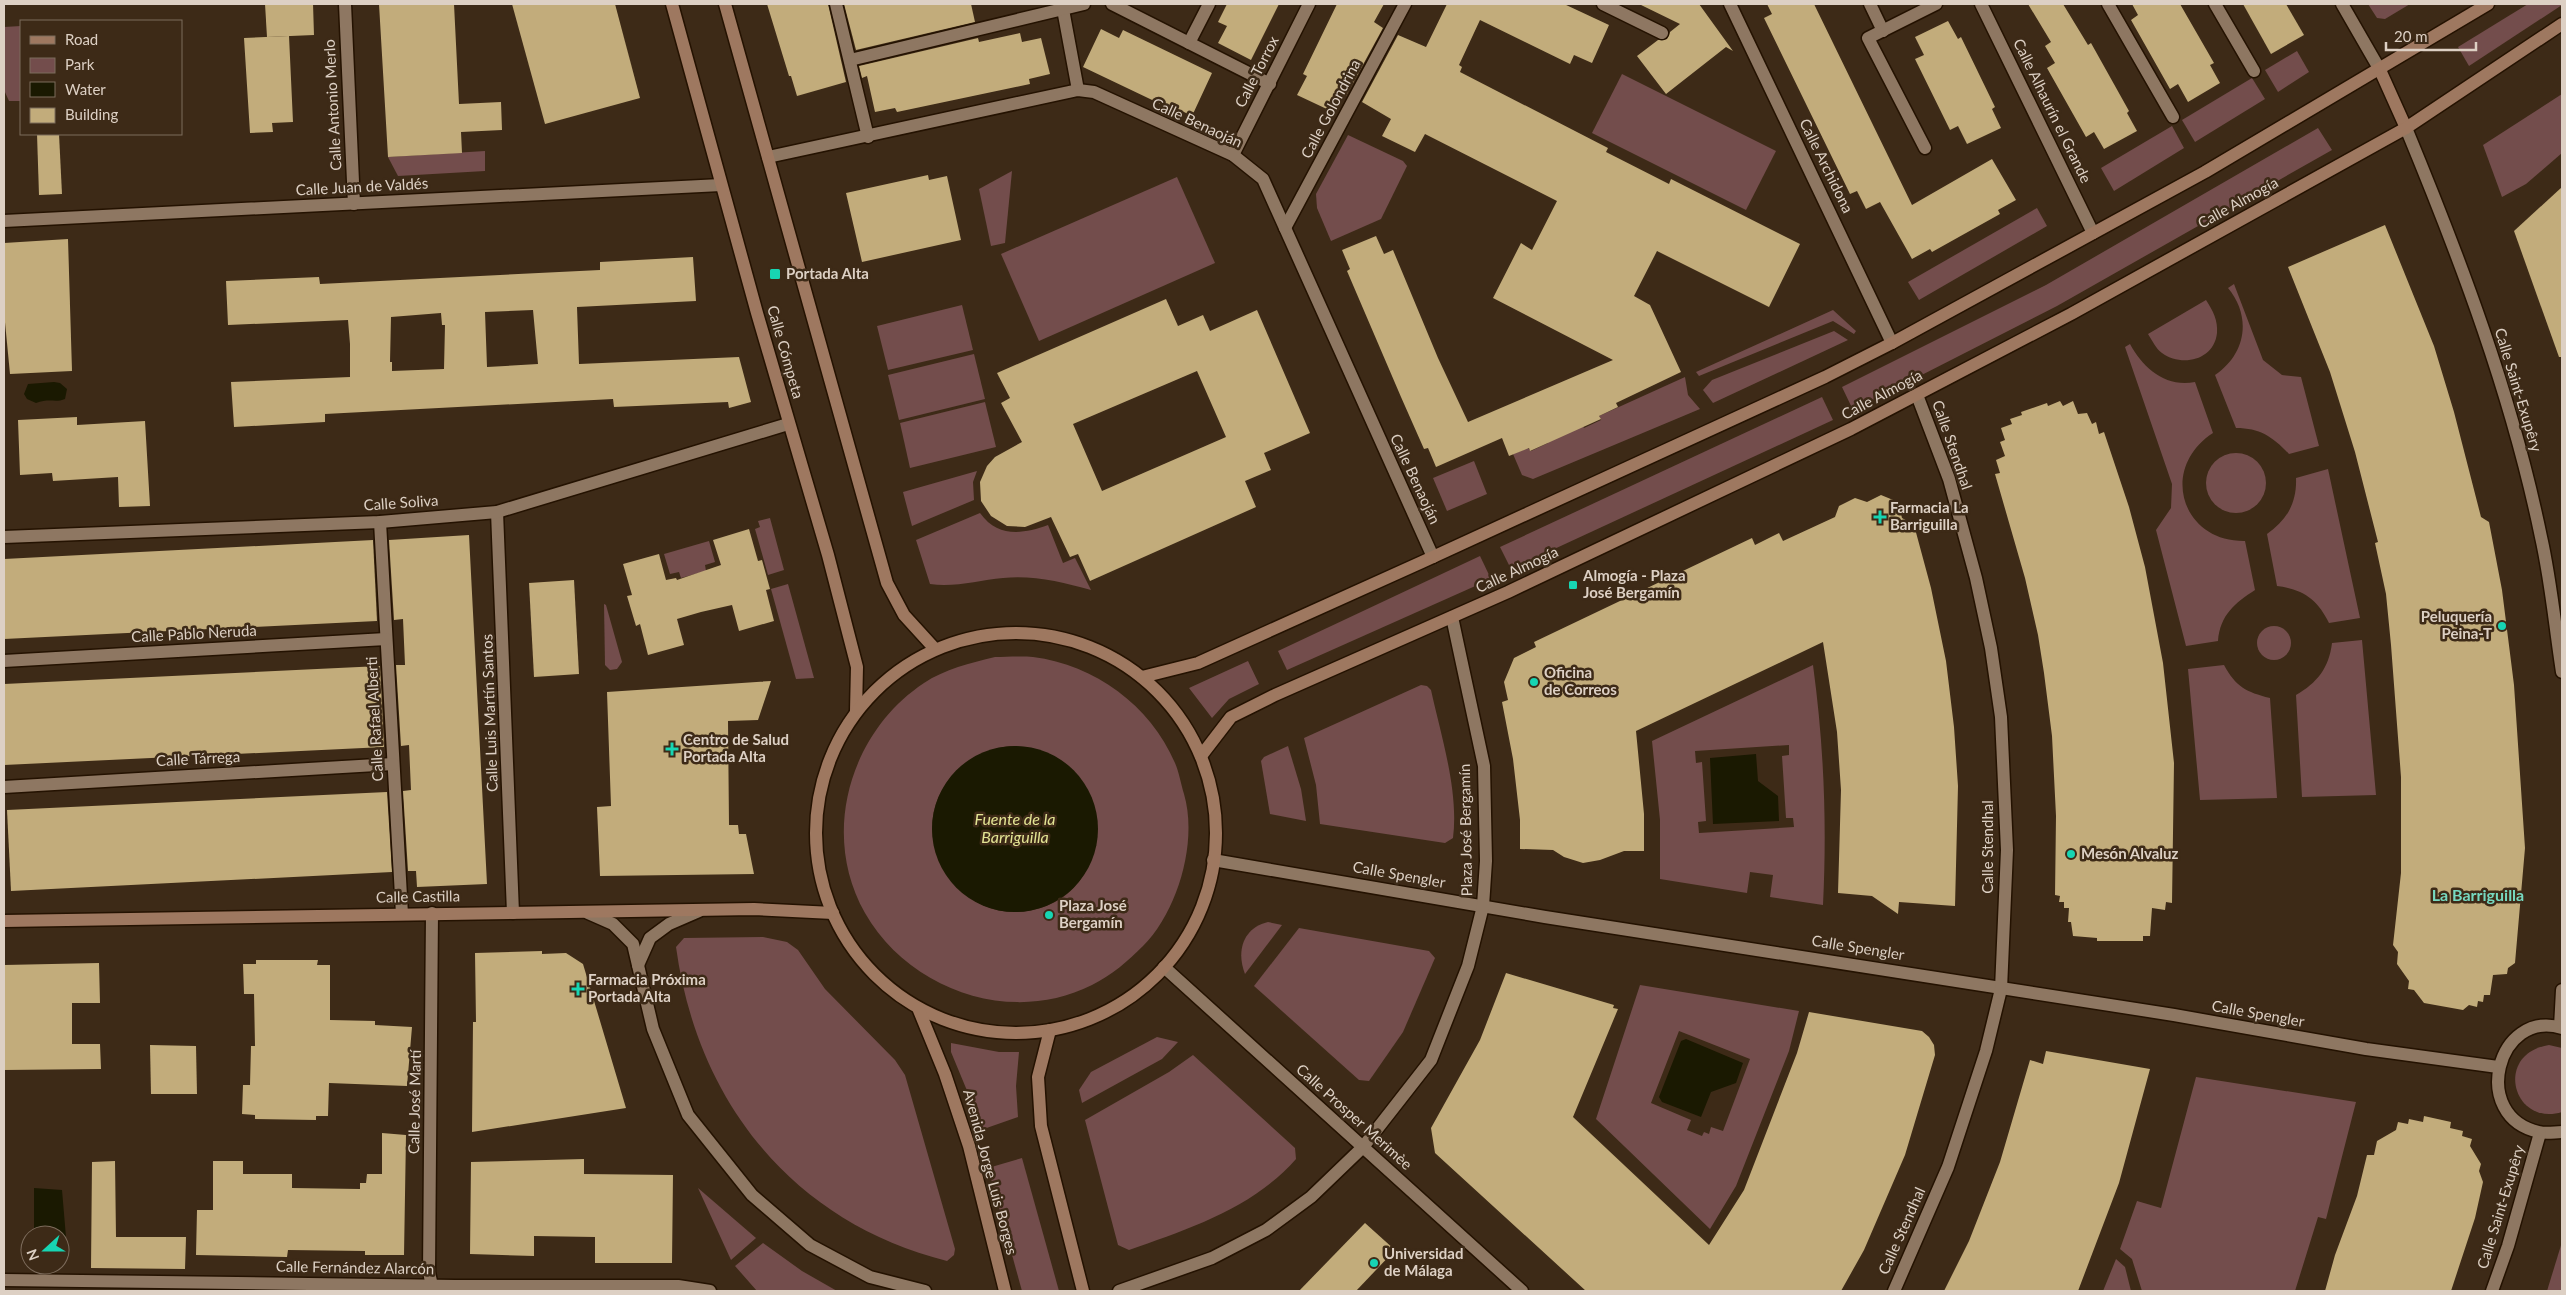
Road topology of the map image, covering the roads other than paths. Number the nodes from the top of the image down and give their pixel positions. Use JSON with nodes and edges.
{"nodes":[{"id":1,"x":345,"y":4,"type":"edge"},
{"id":2,"x":672,"y":4,"type":"edge"},
{"id":3,"x":725,"y":4,"type":"edge"},
{"id":4,"x":836,"y":4,"type":"edge"},
{"id":5,"x":1084,"y":4,"type":"edge"},
{"id":6,"x":1112,"y":4,"type":"edge"},
{"id":7,"x":1209,"y":4,"type":"edge"},
{"id":8,"x":1310,"y":4,"type":"edge"},
{"id":9,"x":1405,"y":4,"type":"edge"},
{"id":10,"x":1603,"y":4,"type":"edge"},
{"id":11,"x":1730,"y":4,"type":"edge"},
{"id":12,"x":1870,"y":4,"type":"edge"},
{"id":13,"x":1936,"y":4,"type":"edge"},
{"id":14,"x":1981,"y":4,"type":"edge"},
{"id":15,"x":2108,"y":4,"type":"edge"},
{"id":16,"x":2215,"y":4,"type":"edge"},
{"id":17,"x":2342,"y":4,"type":"edge"},
{"id":18,"x":2488,"y":4,"type":"edge"},
{"id":19,"x":1062,"y":6,"type":"edge"},
{"id":20,"x":2562,"y":24,"type":"edge"},
{"id":21,"x":1883,"y":31,"type":"junction"},
{"id":22,"x":1662,"y":33,"type":"dead end"},
{"id":23,"x":1189,"y":43,"type":"junction"},
{"id":24,"x":850,"y":60,"type":"junction"},
{"id":25,"x":2380,"y":70,"type":"junction"},
{"id":26,"x":2254,"y":71,"type":"dead end"},
{"id":27,"x":1270,"y":84,"type":"junction"},
{"id":28,"x":1078,"y":90,"type":"junction"},
{"id":29,"x":2173,"y":118,"type":"dead end"},
{"id":30,"x":2406,"y":128,"type":"junction"},
{"id":31,"x":868,"y":137,"type":"junction"},
{"id":32,"x":1925,"y":148,"type":"dead end"},
{"id":33,"x":1233,"y":155,"type":"junction"},
{"id":34,"x":768,"y":157,"type":"junction"},
{"id":35,"x":721,"y":185,"type":"junction"},
{"id":36,"x":354,"y":204,"type":"junction"},
{"id":37,"x":4,"y":221,"type":"edge"},
{"id":38,"x":1285,"y":228,"type":"junction"},
{"id":39,"x":2093,"y":233,"type":"junction"},
{"id":40,"x":1892,"y":343,"type":"junction"},
{"id":41,"x":1918,"y":395,"type":"junction"},
{"id":42,"x":788,"y":424,"type":"junction"},
{"id":43,"x":497,"y":512,"type":"junction"},
{"id":44,"x":380,"y":522,"type":"junction"},
{"id":45,"x":4,"y":536,"type":"edge"},
{"id":46,"x":1433,"y":557,"type":"junction"},
{"id":47,"x":1452,"y":617,"type":"junction"},
{"id":48,"x":386,"y":639,"type":"junction"},
{"id":49,"x":935,"y":649,"type":"junction"},
{"id":50,"x":4,"y":661,"type":"edge"},
{"id":51,"x":2562,"y":672,"type":"edge"},
{"id":52,"x":1142,"y":677,"type":"junction"},
{"id":53,"x":856,"y":710,"type":"junction"},
{"id":54,"x":1201,"y":756,"type":"junction"},
{"id":55,"x":393,"y":764,"type":"junction"},
{"id":56,"x":4,"y":787,"type":"edge"},
{"id":57,"x":1213,"y":860,"type":"junction"},
{"id":58,"x":1483,"y":906,"type":"junction"},
{"id":59,"x":699,"y":911,"type":"junction"},
{"id":60,"x":432,"y":913,"type":"junction"},
{"id":61,"x":513,"y":913,"type":"junction"},
{"id":62,"x":588,"y":913,"type":"junction"},
{"id":63,"x":833,"y":913,"type":"junction"},
{"id":64,"x":402,"y":914,"type":"junction"},
{"id":65,"x":4,"y":921,"type":"edge"},
{"id":66,"x":638,"y":965,"type":"junction"},
{"id":67,"x":1164,"y":967,"type":"junction"},
{"id":68,"x":2001,"y":989,"type":"junction"},
{"id":69,"x":2562,"y":990,"type":"edge"},
{"id":70,"x":918,"y":1008,"type":"junction"},
{"id":71,"x":2561,"y":1028,"type":"edge"},
{"id":72,"x":1050,"y":1030,"type":"junction"},
{"id":73,"x":2498,"y":1068,"type":"junction"},
{"id":74,"x":2562,"y":1132,"type":"edge"},
{"id":75,"x":2540,"y":1133,"type":"junction"},
{"id":76,"x":1363,"y":1147,"type":"junction"},
{"id":77,"x":4,"y":1280,"type":"edge"},
{"id":78,"x":432,"y":1288,"type":"edge"},
{"id":79,"x":707,"y":1290,"type":"edge"},
{"id":80,"x":1002,"y":1290,"type":"edge"},
{"id":81,"x":925,"y":1291,"type":"edge"},
{"id":82,"x":1083,"y":1291,"type":"edge"},
{"id":83,"x":1119,"y":1291,"type":"edge"},
{"id":84,"x":1522,"y":1291,"type":"edge"},
{"id":85,"x":1894,"y":1291,"type":"edge"},
{"id":86,"x":2492,"y":1291,"type":"edge"}],
"edges":[{"from":1,"to":36,"type":"street","name":"Calle Antonio Merlo"},
{"from":2,"to":35,"type":"main road","name":"Calle Cómpeta"},
{"from":3,"to":34,"type":"main road"},
{"from":4,"to":24,"type":"street"},
{"from":5,"to":19,"type":"street"},
{"from":6,"to":23,"type":"street"},
{"from":7,"to":23,"type":"street"},
{"from":8,"to":27,"type":"street","name":"Calle Torrox"},
{"from":9,"to":38,"type":"street","name":"Calle Golondrina"},
{"from":10,"to":22,"type":"street"},
{"from":11,"to":40,"type":"street","name":"Calle Archidona"},
{"from":12,"to":21,"type":"street"},
{"from":13,"to":21,"type":"street"},
{"from":14,"to":39,"type":"street","name":"Calle Alhaurín el Grande"},
{"from":15,"to":29,"type":"street"},
{"from":16,"to":26,"type":"street"},
{"from":17,"to":25,"type":"street"},
{"from":18,"to":25,"type":"main road"},
{"from":19,"to":24,"type":"street"},
{"from":19,"to":28,"type":"street"},
{"from":20,"to":30,"type":"main road","name":"Calle Almogía"},
{"from":21,"to":32,"type":"street"},
{"from":23,"to":27,"type":"street"},
{"from":24,"to":31,"type":"street"},
{"from":25,"to":30,"type":"main road"},
{"from":25,"to":39,"type":"main road"},
{"from":27,"to":33,"type":"street","name":"Calle Torrox"},
{"from":28,"to":31,"type":"street","name":"Calle Benaoján"},
{"from":28,"to":33,"type":"street","name":"Calle Benaoján"},
{"from":30,"to":41,"type":"main road","name":"Calle Almogía"},
{"from":30,"to":51,"type":"street","name":"Calle Saint-Exupêry"},
{"from":31,"to":34,"type":"street","name":"Calle Benaoján"},
{"from":33,"to":38,"type":"street","name":"Calle Benaoján"},
{"from":34,"to":49,"type":"main road"},
{"from":35,"to":36,"type":"street","name":"Calle Juan de Valdés"},
{"from":35,"to":42,"type":"main road","name":"Calle Cómpeta"},
{"from":36,"to":37,"type":"street","name":"Calle Juan de Valdés"},
{"from":38,"to":46,"type":"street","name":"Calle Benaoján"},
{"from":39,"to":40,"type":"main road"},
{"from":40,"to":46,"type":"main road"},
{"from":41,"to":47,"type":"main road","name":"Calle Almogía"},
{"from":41,"to":68,"type":"street","name":"Calle Stendhal"},
{"from":42,"to":43,"type":"street","name":"Calle Soliva"},
{"from":42,"to":53,"type":"main road","name":"Calle Cómpeta"},
{"from":43,"to":44,"type":"street","name":"Calle Soliva"},
{"from":43,"to":61,"type":"street","name":"Calle Luis Martín Santos"},
{"from":44,"to":45,"type":"street","name":"Calle Soliva"},
{"from":44,"to":48,"type":"street","name":"Calle Rafael Alberti"},
{"from":46,"to":52,"type":"main road"},
{"from":47,"to":54,"type":"main road","name":"Calle Almogía"},
{"from":47,"to":58,"type":"street","name":"Plaza José Bergamín"},
{"from":48,"to":50,"type":"street","name":"Calle Pablo Neruda"},
{"from":48,"to":55,"type":"street","name":"Calle Rafael Alberti"},
{"from":49,"to":52,"type":"main road"},
{"from":49,"to":53,"type":"main road"},
{"from":52,"to":54,"type":"main road"},
{"from":53,"to":63,"type":"main road"},
{"from":54,"to":57,"type":"main road"},
{"from":55,"to":56,"type":"street","name":"Calle Tárrega"},
{"from":55,"to":64,"type":"street","name":"Calle Rafael Alberti"},
{"from":57,"to":58,"type":"street","name":"Calle Spengler"},
{"from":57,"to":67,"type":"main road"},
{"from":58,"to":68,"type":"street","name":"Calle Spengler"},
{"from":58,"to":76,"type":"street","name":"Plaza José Bergamín"},
{"from":59,"to":62,"type":"main road","name":"Calle Castilla"},
{"from":59,"to":63,"type":"main road","name":"Calle Castilla"},
{"from":59,"to":66,"type":"street"},
{"from":60,"to":61,"type":"main road","name":"Calle Castilla"},
{"from":60,"to":64,"type":"main road","name":"Calle Castilla"},
{"from":60,"to":78,"type":"street","name":"Calle José Martí"},
{"from":61,"to":62,"type":"main road","name":"Calle Castilla"},
{"from":62,"to":66,"type":"street"},
{"from":63,"to":70,"type":"main road"},
{"from":64,"to":65,"type":"main road","name":"Calle Castilla"},
{"from":66,"to":81,"type":"street"},
{"from":67,"to":72,"type":"main road"},
{"from":67,"to":76,"type":"street","name":"Calle Prosper Merimèe"},
{"from":68,"to":73,"type":"street","name":"Calle Spengler"},
{"from":68,"to":85,"type":"street","name":"Calle Stendhal"},
{"from":69,"to":71,"type":"street"},
{"from":70,"to":72,"type":"main road"},
{"from":70,"to":80,"type":"main road","name":"Avenida Jorge Luis Borges"},
{"from":71,"to":73,"type":"street"},
{"from":72,"to":82,"type":"main road"},
{"from":73,"to":75,"type":"street"},
{"from":74,"to":75,"type":"street"},
{"from":75,"to":86,"type":"street","name":"Calle Saint-Exupêry"},
{"from":76,"to":83,"type":"street","name":"Plaza José Bergamín"},
{"from":76,"to":84,"type":"street","name":"Calle Prosper Merimèe"},
{"from":77,"to":78,"type":"street","name":"Calle Fernández Alarcón"},
{"from":78,"to":79,"type":"street","name":"Calle Fernández Alarcón"}]}
